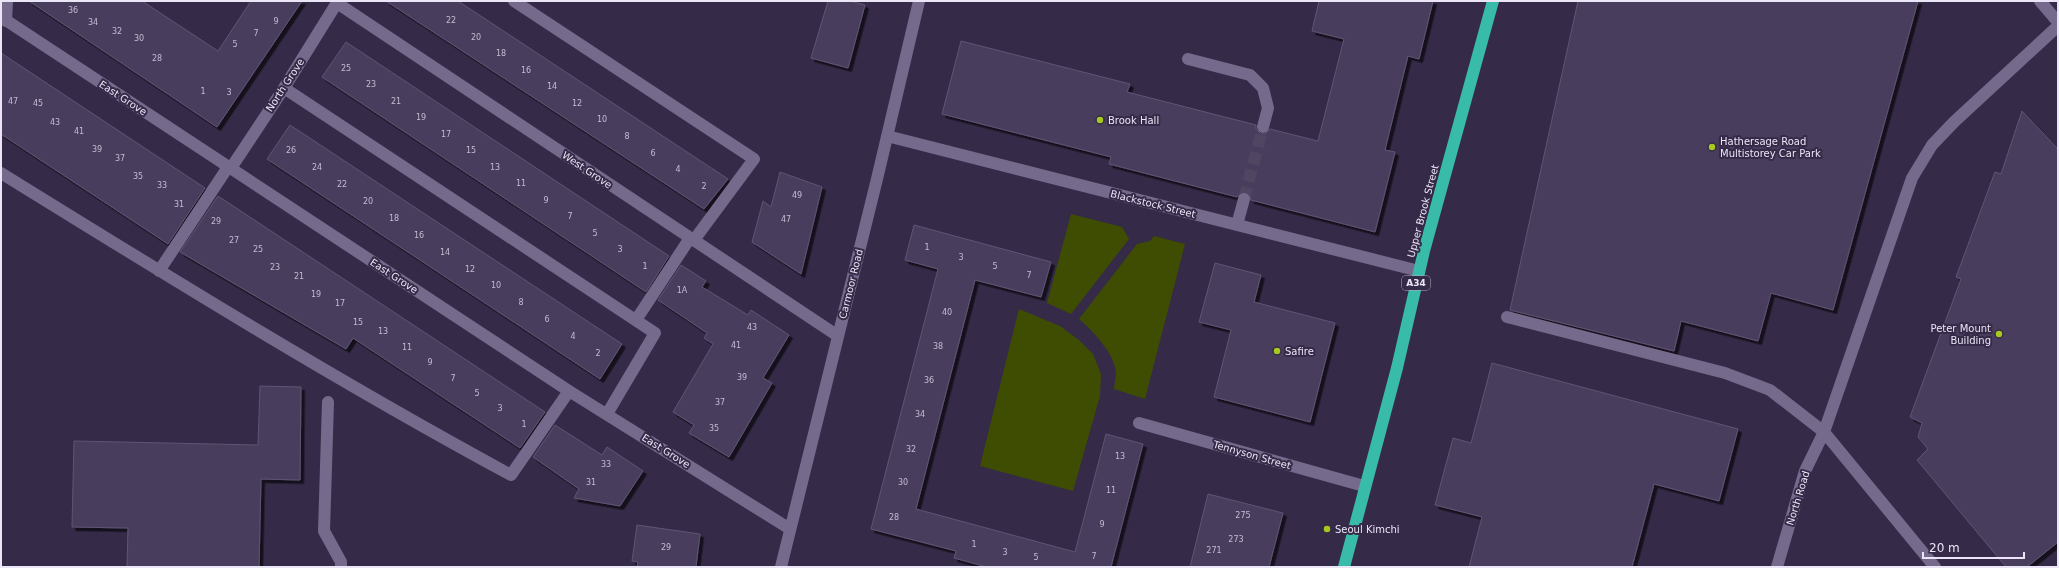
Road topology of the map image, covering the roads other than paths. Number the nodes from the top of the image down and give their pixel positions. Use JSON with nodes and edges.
{"nodes":[{"id":1,"x":6,"y":1,"type":"edge"},
{"id":2,"x":514,"y":1,"type":"edge"},
{"id":3,"x":919,"y":1,"type":"edge"},
{"id":4,"x":1493,"y":1,"type":"edge"},
{"id":5,"x":2040,"y":1,"type":"edge"},
{"id":6,"x":337,"y":2,"type":"edge"},
{"id":7,"x":4,"y":19,"type":"edge"},
{"id":8,"x":2058,"y":22,"type":"edge"},
{"id":9,"x":2058,"y":26,"type":"edge"},
{"id":10,"x":1188,"y":59,"type":"dead end"},
{"id":11,"x":284,"y":88,"type":"junction"},
{"id":12,"x":1263,"y":127,"type":"tunnel mouth"},
{"id":13,"x":887,"y":136,"type":"junction"},
{"id":14,"x":230,"y":168,"type":"junction"},
{"id":15,"x":1,"y":173,"type":"edge"},
{"id":16,"x":1244,"y":199,"type":"tunnel mouth"},
{"id":17,"x":1237,"y":225,"type":"junction"},
{"id":18,"x":692,"y":239,"type":"junction"},
{"id":19,"x":159,"y":271,"type":"junction"},
{"id":20,"x":1419,"y":271,"type":"junction"},
{"id":21,"x":1507,"y":317,"type":"dead end"},
{"id":22,"x":636,"y":320,"type":"junction"},
{"id":23,"x":838,"y":336,"type":"junction"},
{"id":24,"x":569,"y":391,"type":"junction"},
{"id":25,"x":328,"y":402,"type":"dead end"},
{"id":26,"x":607,"y":414,"type":"junction"},
{"id":27,"x":1140,"y":423,"type":"dead end"},
{"id":28,"x":1824,"y":432,"type":"junction"},
{"id":29,"x":1364,"y":486,"type":"junction"},
{"id":30,"x":790,"y":528,"type":"junction"},
{"id":31,"x":341,"y":567,"type":"edge"},
{"id":32,"x":781,"y":567,"type":"edge"},
{"id":33,"x":1344,"y":567,"type":"edge"},
{"id":34,"x":1777,"y":567,"type":"edge"},
{"id":35,"x":1935,"y":567,"type":"edge"}],
"edges":[{"from":1,"to":7,"type":"street"},
{"from":2,"to":18,"type":"street"},
{"from":3,"to":13,"type":"street","name":"Carmoor Road"},
{"from":4,"to":20,"type":"highway","name":"Upper Brook Street","number":"A34"},
{"from":5,"to":8,"type":"street"},
{"from":6,"to":11,"type":"street","name":"North Grove"},
{"from":6,"to":18,"type":"street","name":"West Grove"},
{"from":7,"to":14,"type":"street","name":"East Grove"},
{"from":9,"to":28,"type":"street","name":"North Road"},
{"from":10,"to":12,"type":"street"},
{"from":11,"to":14,"type":"street","name":"North Grove"},
{"from":11,"to":22,"type":"street"},
{"from":13,"to":17,"type":"street","name":"Blackstock Street"},
{"from":13,"to":23,"type":"street","name":"Carmoor Road"},
{"from":14,"to":19,"type":"street","name":"North Grove"},
{"from":14,"to":24,"type":"street","name":"East Grove"},
{"from":15,"to":19,"type":"street"},
{"from":16,"to":17,"type":"street"},
{"from":17,"to":20,"type":"street","name":"Blackstock Street"},
{"from":18,"to":22,"type":"street"},
{"from":18,"to":23,"type":"street","name":"West Grove"},
{"from":19,"to":24,"type":"street"},
{"from":20,"to":29,"type":"highway","name":"Upper Brook Street","number":"A34"},
{"from":21,"to":28,"type":"street"},
{"from":22,"to":26,"type":"street"},
{"from":23,"to":30,"type":"street","name":"Carmoor Road"},
{"from":24,"to":26,"type":"street","name":"East Grove"},
{"from":25,"to":31,"type":"street"},
{"from":26,"to":30,"type":"street","name":"East Grove"},
{"from":27,"to":29,"type":"street","name":"Tennyson Street"},
{"from":28,"to":34,"type":"street","name":"North Road"},
{"from":28,"to":35,"type":"street"},
{"from":29,"to":33,"type":"highway","name":"Upper Brook Street","number":"A34"},
{"from":30,"to":32,"type":"street","name":"Carmoor Road"}]}
